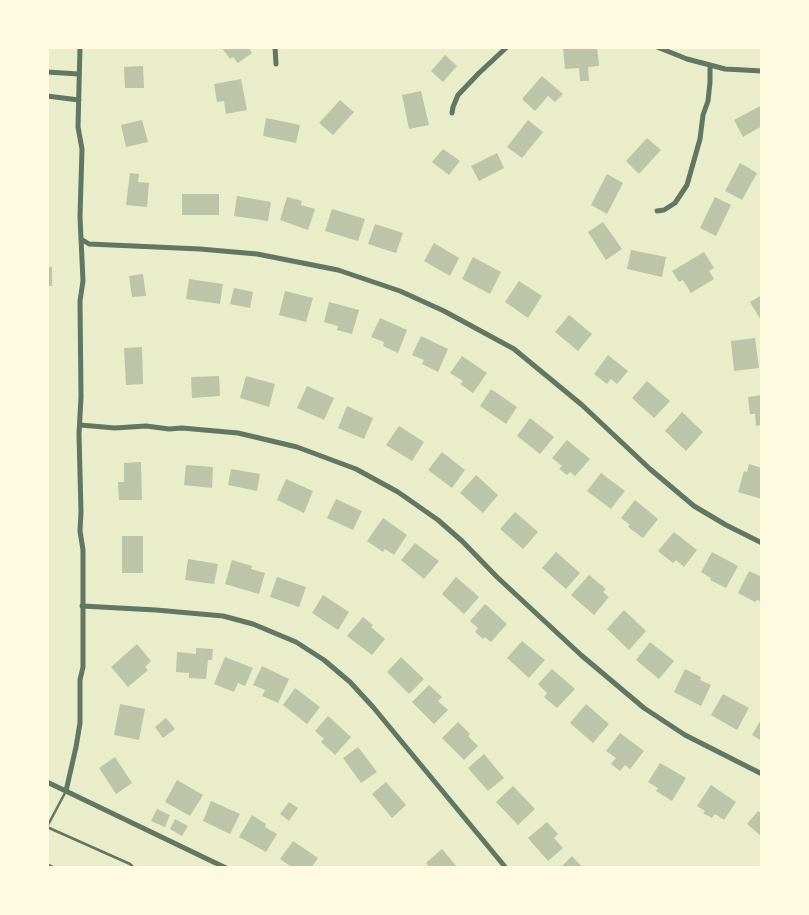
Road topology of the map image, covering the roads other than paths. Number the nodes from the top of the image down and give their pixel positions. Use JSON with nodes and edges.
{"nodes":[{"id":1,"x":80,"y":47,"type":"edge"},
{"id":2,"x":275,"y":47,"type":"edge"},
{"id":3,"x":507,"y":47,"type":"edge"},
{"id":4,"x":657,"y":47,"type":"edge"},
{"id":5,"x":276,"y":64,"type":"dead end"},
{"id":6,"x":710,"y":65,"type":"junction"},
{"id":7,"x":762,"y":71,"type":"edge"},
{"id":8,"x":47,"y":72,"type":"edge"},
{"id":9,"x":79,"y":74,"type":"junction"},
{"id":10,"x":47,"y":96,"type":"edge"},
{"id":11,"x":79,"y":100,"type":"junction"},
{"id":12,"x":453,"y":113,"type":"dead end"},
{"id":13,"x":657,"y":211,"type":"dead end"},
{"id":14,"x":81,"y":239,"type":"junction"},
{"id":15,"x":80,"y":425,"type":"junction"},
{"id":16,"x":762,"y":543,"type":"edge"},
{"id":17,"x":82,"y":606,"type":"junction"},
{"id":18,"x":762,"y":774,"type":"edge"},
{"id":19,"x":47,"y":782,"type":"edge"},
{"id":20,"x":66,"y":791,"type":"junction"},
{"id":21,"x":47,"y":827,"type":"edge"},
{"id":22,"x":47,"y":864,"type":"edge"},
{"id":23,"x":55,"y":868,"type":"edge"},
{"id":24,"x":134,"y":868,"type":"edge"},
{"id":25,"x":226,"y":868,"type":"edge"},
{"id":26,"x":506,"y":868,"type":"edge"}],
"edges":[{"from":1,"to":9,"type":"street"},
{"from":2,"to":5,"type":"street"},
{"from":3,"to":12,"type":"street"},
{"from":4,"to":6,"type":"street"},
{"from":6,"to":7,"type":"street"},
{"from":6,"to":13,"type":"street"},
{"from":8,"to":9,"type":"street"},
{"from":9,"to":11,"type":"street"},
{"from":10,"to":11,"type":"street"},
{"from":11,"to":14,"type":"street"},
{"from":14,"to":15,"type":"street"},
{"from":14,"to":16,"type":"street"},
{"from":15,"to":17,"type":"street"},
{"from":15,"to":18,"type":"street"},
{"from":17,"to":20,"type":"street"},
{"from":17,"to":26,"type":"street"},
{"from":19,"to":20,"type":"street"},
{"from":20,"to":21,"type":"lane"},
{"from":20,"to":25,"type":"street"},
{"from":21,"to":24,"type":"lane"},
{"from":22,"to":23,"type":"lane"}]}
